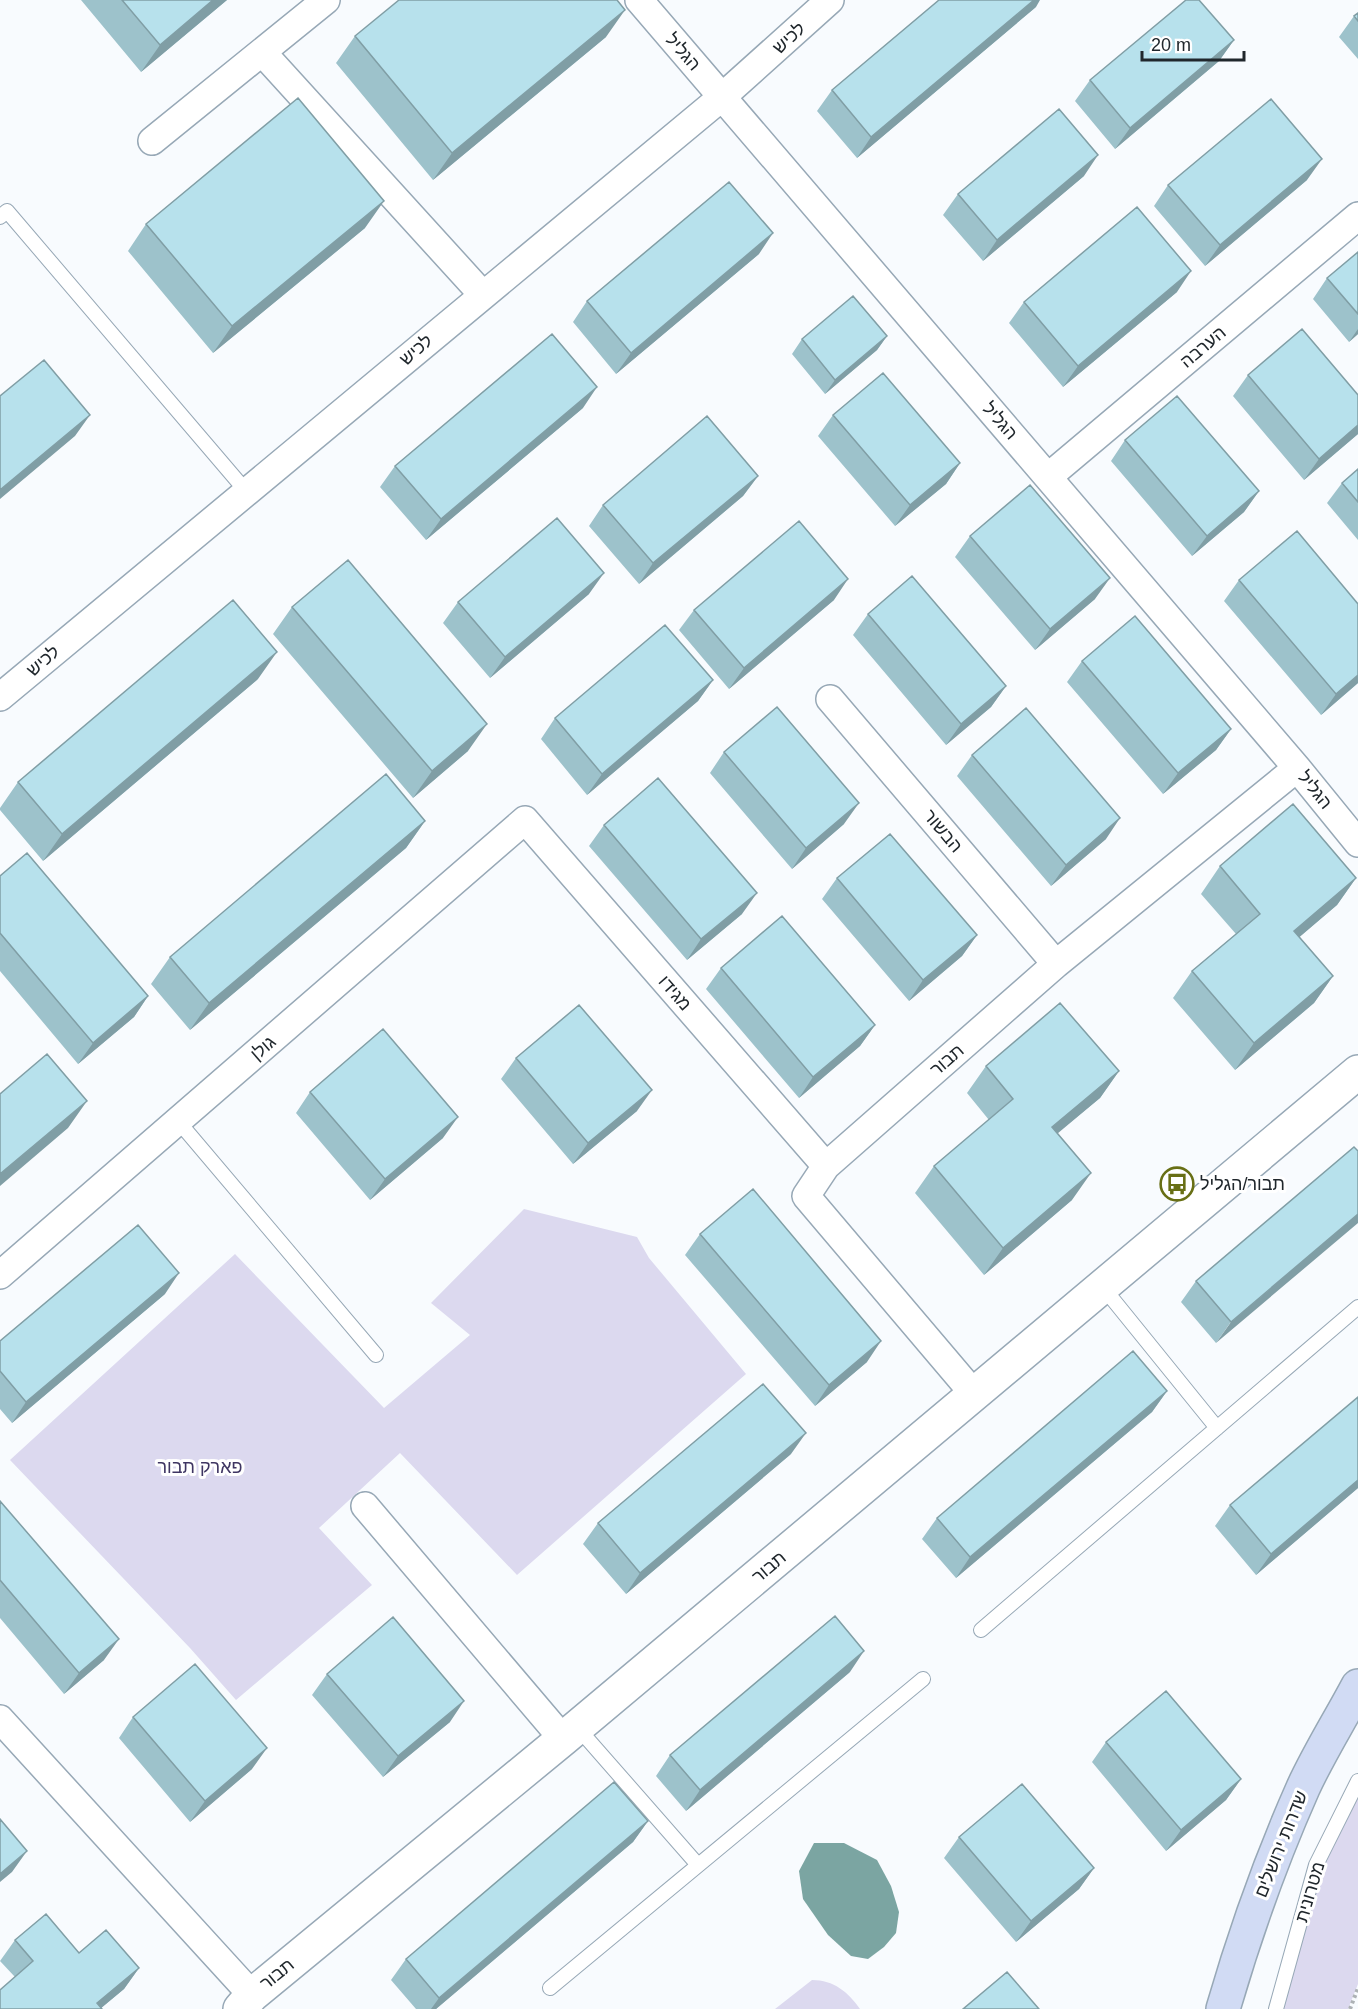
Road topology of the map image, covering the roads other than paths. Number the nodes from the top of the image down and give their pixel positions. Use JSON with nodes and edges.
{"nodes":[{"id":1,"x":326,"y":0,"type":"edge"},
{"id":2,"x":639,"y":0,"type":"edge"},
{"id":3,"x":830,"y":0,"type":"edge"},
{"id":4,"x":262,"y":52,"type":"junction"},
{"id":5,"x":722,"y":97,"type":"junction"},
{"id":6,"x":152,"y":141,"type":"dead end"},
{"id":7,"x":1358,"y":216,"type":"edge"},
{"id":8,"x":0,"y":217,"type":"edge"},
{"id":9,"x":483,"y":295,"type":"junction"},
{"id":10,"x":1048,"y":477,"type":"junction"},
{"id":11,"x":246,"y":491,"type":"junction"},
{"id":12,"x":0,"y":697,"type":"edge"},
{"id":13,"x":830,"y":699,"type":"dead end"},
{"id":14,"x":1297,"y":768,"type":"junction"},
{"id":15,"x":525,"y":820,"type":"joint"},
{"id":16,"x":1358,"y":843,"type":"edge"},
{"id":17,"x":1056,"y":964,"type":"junction"},
{"id":18,"x":1358,"y":1071,"type":"edge"},
{"id":19,"x":178,"y":1120,"type":"junction"},
{"id":20,"x":826,"y":1166,"type":"junction"},
{"id":21,"x":0,"y":1275,"type":"edge"},
{"id":22,"x":1102,"y":1286,"type":"junction"},
{"id":23,"x":1358,"y":1307,"type":"edge"},
{"id":24,"x":376,"y":1354,"type":"dead end"},
{"id":25,"x":974,"y":1394,"type":"junction"},
{"id":26,"x":1216,"y":1428,"type":"junction"},
{"id":27,"x":365,"y":1506,"type":"dead end"},
{"id":28,"x":981,"y":1630,"type":"dead end"},
{"id":29,"x":922,"y":1679,"type":"dead end"},
{"id":30,"x":1358,"y":1686,"type":"edge"},
{"id":31,"x":0,"y":1719,"type":"edge"},
{"id":32,"x":570,"y":1733,"type":"junction"},
{"id":33,"x":1358,"y":1781,"type":"edge"},
{"id":34,"x":698,"y":1865,"type":"junction"},
{"id":35,"x":550,"y":1988,"type":"dead end"},
{"id":36,"x":240,"y":2004,"type":"edge"},
{"id":37,"x":1223,"y":2009,"type":"edge"},
{"id":38,"x":1276,"y":2009,"type":"edge"}],
"edges":[{"from":1,"to":4,"type":"street"},
{"from":2,"to":5,"type":"street","name":"הגליל"},
{"from":3,"to":5,"type":"street","name":"לכיש"},
{"from":4,"to":6,"type":"street"},
{"from":4,"to":9,"type":"street"},
{"from":5,"to":9,"type":"street","name":"לכיש"},
{"from":5,"to":10,"type":"street","name":"הגליל"},
{"from":7,"to":10,"type":"street","name":"הערבה"},
{"from":8,"to":11,"type":"lane"},
{"from":9,"to":11,"type":"street","name":"לכיש"},
{"from":10,"to":14,"type":"street","name":"הגליל"},
{"from":11,"to":12,"type":"street","name":"לכיש"},
{"from":13,"to":17,"type":"street","name":"הבשור"},
{"from":14,"to":16,"type":"street","name":"הגליל"},
{"from":14,"to":17,"type":"street","name":"תבור"},
{"from":15,"to":19,"type":"street","name":"גולן"},
{"from":15,"to":20,"type":"street","name":"מגידו"},
{"from":17,"to":20,"type":"street","name":"תבור"},
{"from":18,"to":22,"type":"street","name":"תבור"},
{"from":19,"to":21,"type":"street","name":"גולן"},
{"from":19,"to":24,"type":"lane"},
{"from":20,"to":25,"type":"street","name":"תבור"},
{"from":22,"to":25,"type":"street","name":"תבור"},
{"from":22,"to":26,"type":"lane"},
{"from":23,"to":26,"type":"lane"},
{"from":25,"to":32,"type":"street","name":"תבור"},
{"from":26,"to":28,"type":"lane"},
{"from":27,"to":32,"type":"street"},
{"from":29,"to":34,"type":"lane"},
{"from":30,"to":37,"type":"main road","name":"שדרות ירושלים"},
{"from":31,"to":36,"type":"street","name":"תבור"},
{"from":32,"to":34,"type":"lane"},
{"from":32,"to":36,"type":"street","name":"תבור"},
{"from":33,"to":38,"type":"lane","name":"מטרונית"},
{"from":34,"to":35,"type":"lane"}]}
